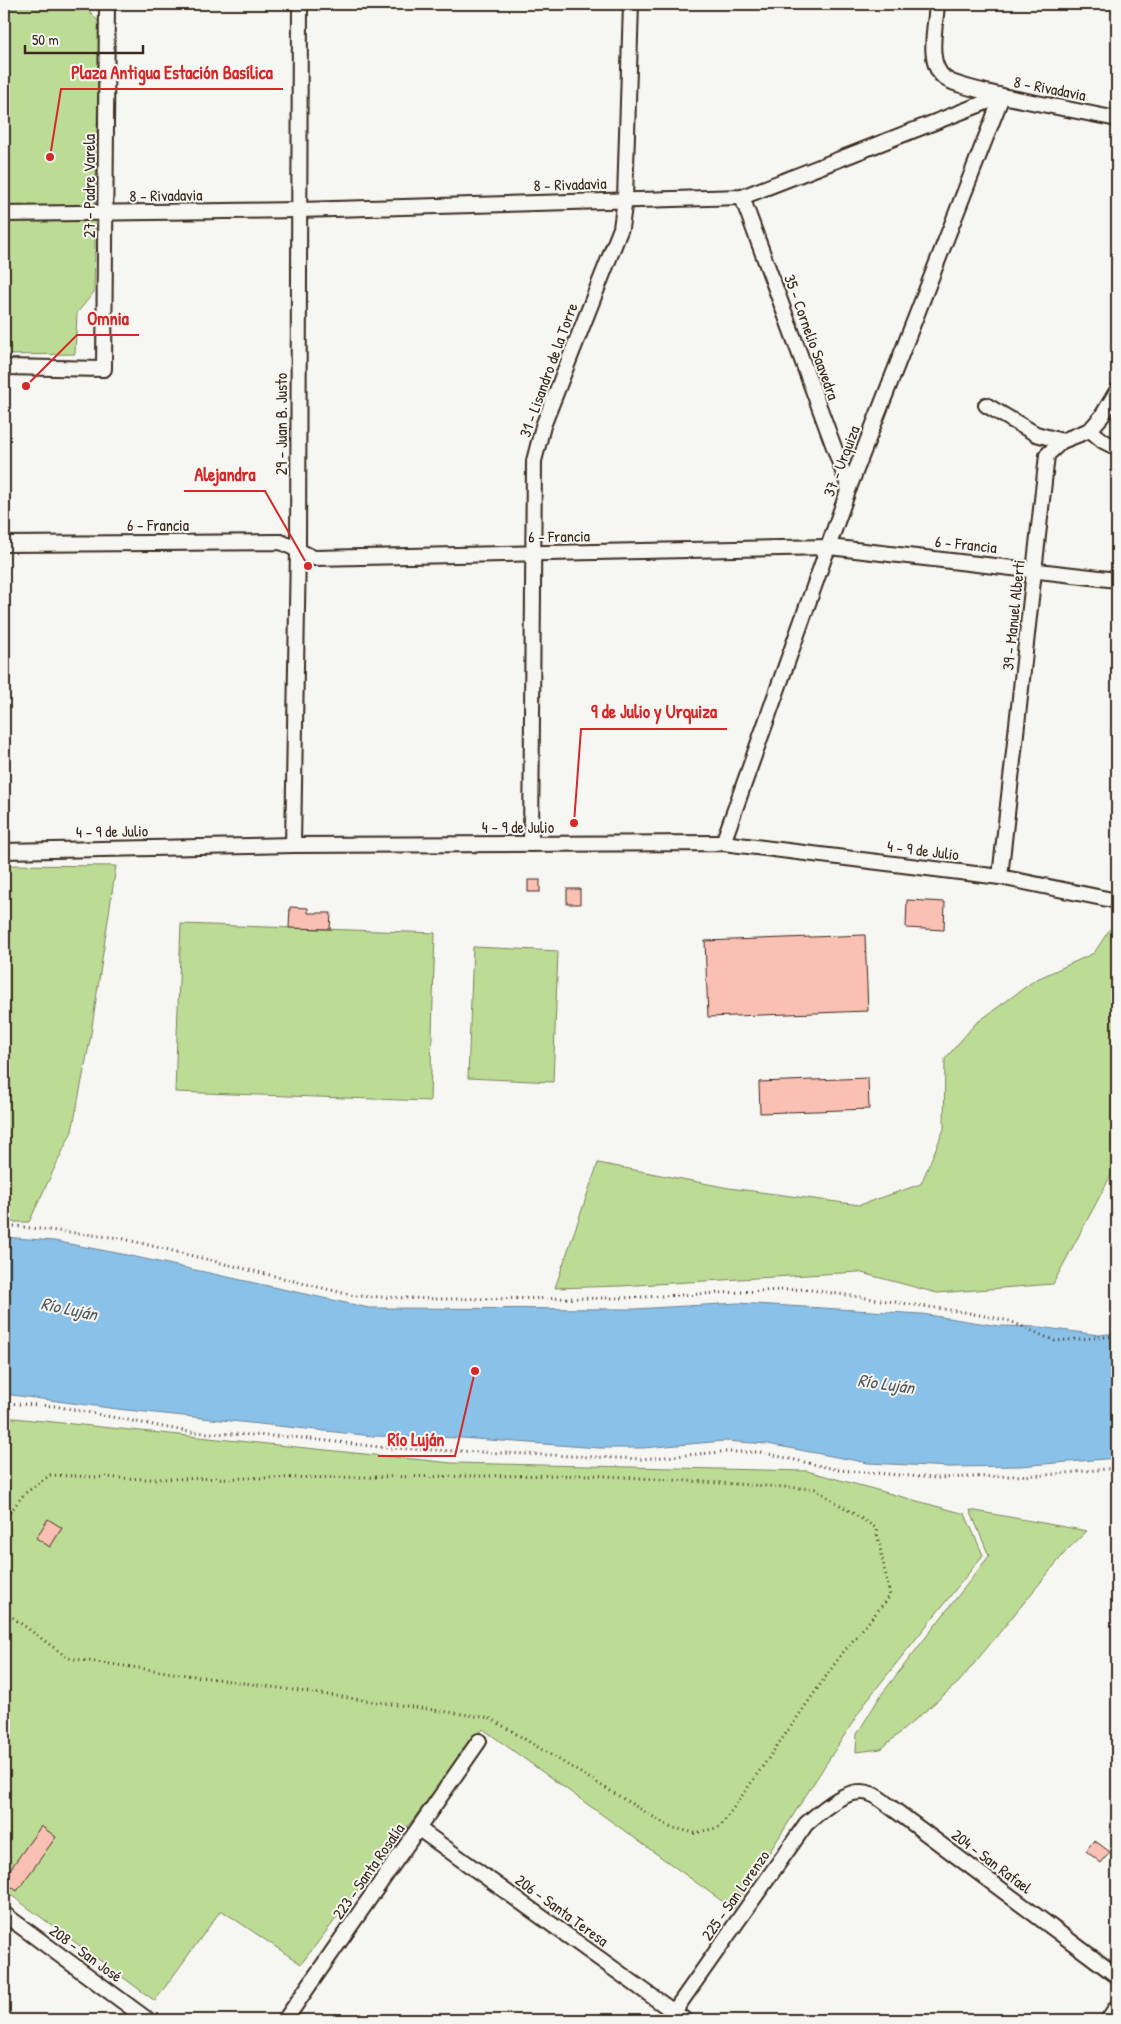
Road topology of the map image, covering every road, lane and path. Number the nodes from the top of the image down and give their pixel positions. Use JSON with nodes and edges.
{"nodes":[{"id":1,"x":107,"y":4,"type":"edge"},
{"id":2,"x":300,"y":4,"type":"edge"},
{"id":3,"x":631,"y":4,"type":"edge"},
{"id":4,"x":937,"y":4,"type":"edge"},
{"id":5,"x":1002,"y":96,"type":"junction"},
{"id":6,"x":1117,"y":119,"type":"edge"},
{"id":7,"x":742,"y":197,"type":"junction"},
{"id":8,"x":625,"y":200,"type":"junction"},
{"id":9,"x":299,"y":210,"type":"junction"},
{"id":10,"x":4,"y":214,"type":"edge"},
{"id":11,"x":106,"y":214,"type":"junction"},
{"id":12,"x":4,"y":367,"type":"edge"},
{"id":13,"x":1117,"y":390,"type":"edge"},
{"id":14,"x":986,"y":405,"type":"dead end"},
{"id":15,"x":1090,"y":430,"type":"junction"},
{"id":16,"x":1062,"y":441,"type":"junction"},
{"id":17,"x":1117,"y":448,"type":"edge"},
{"id":18,"x":848,"y":488,"type":"junction"},
{"id":19,"x":4,"y":544,"type":"edge"},
{"id":20,"x":829,"y":547,"type":"junction"},
{"id":21,"x":298,"y":549,"type":"junction"},
{"id":22,"x":535,"y":554,"type":"junction"},
{"id":23,"x":1036,"y":569,"type":"junction"},
{"id":24,"x":1117,"y":580,"type":"edge"},
{"id":25,"x":723,"y":843,"type":"junction"},
{"id":26,"x":531,"y":844,"type":"junction"},
{"id":27,"x":293,"y":845,"type":"junction"},
{"id":28,"x":4,"y":851,"type":"edge"},
{"id":29,"x":1000,"y":877,"type":"junction"},
{"id":30,"x":1117,"y":901,"type":"edge"},
{"id":31,"x":4,"y":1225,"type":"edge"},
{"id":32,"x":1117,"y":1336,"type":"edge"},
{"id":33,"x":4,"y":1402,"type":"edge"},
{"id":34,"x":1117,"y":1468,"type":"edge"},
{"id":35,"x":4,"y":1520,"type":"edge"},
{"id":36,"x":4,"y":1611,"type":"edge"},
{"id":37,"x":479,"y":1740,"type":"dead end"},
{"id":38,"x":840,"y":1799,"type":"joint"},
{"id":39,"x":419,"y":1829,"type":"junction"},
{"id":40,"x":4,"y":1914,"type":"edge"},
{"id":41,"x":1117,"y":1976,"type":"edge"},
{"id":42,"x":1117,"y":2008,"type":"edge"},
{"id":43,"x":676,"y":2018,"type":"edge"},
{"id":44,"x":148,"y":2020,"type":"edge"},
{"id":45,"x":286,"y":2020,"type":"edge"},
{"id":46,"x":1109,"y":2020,"type":"edge"}],
"edges":[{"from":1,"to":11,"type":"street","name":"27 - Padre Varela"},
{"from":2,"to":9,"type":"street","name":"29 - Juan B. Justo"},
{"from":3,"to":8,"type":"street","name":"31 - Lisandro de la Torre"},
{"from":4,"to":5,"type":"street"},
{"from":5,"to":6,"type":"street","name":"8 - Rivadavia"},
{"from":5,"to":7,"type":"street","name":"8 - Rivadavia"},
{"from":5,"to":18,"type":"street","name":"37 - Urquiza"},
{"from":7,"to":8,"type":"street","name":"8 - Rivadavia"},
{"from":7,"to":18,"type":"street","name":"35 - Cornelio Saavedra"},
{"from":8,"to":9,"type":"street","name":"8 - Rivadavia"},
{"from":8,"to":22,"type":"street","name":"31 - Lisandro de la Torre"},
{"from":9,"to":11,"type":"street","name":"8 - Rivadavia"},
{"from":9,"to":21,"type":"street","name":"29 - Juan B. Justo"},
{"from":10,"to":11,"type":"street","name":"8 - Rivadavia"},
{"from":11,"to":12,"type":"street","name":"27 - Padre Varela"},
{"from":13,"to":15,"type":"street"},
{"from":14,"to":16,"type":"street"},
{"from":15,"to":16,"type":"street","name":"39 - Manuel Alberti"},
{"from":15,"to":17,"type":"street"},
{"from":16,"to":23,"type":"street","name":"39 - Manuel Alberti"},
{"from":18,"to":20,"type":"street","name":"37 - Urquiza"},
{"from":19,"to":21,"type":"street","name":"6 - Francia"},
{"from":20,"to":22,"type":"street","name":"6 - Francia"},
{"from":20,"to":23,"type":"street","name":"6 - Francia"},
{"from":20,"to":25,"type":"street","name":"37 - Urquiza"},
{"from":21,"to":22,"type":"street","name":"6 - Francia"},
{"from":21,"to":27,"type":"street","name":"29 - Juan B. Justo"},
{"from":22,"to":26,"type":"street","name":"31 - Lisandro de la Torre"},
{"from":23,"to":24,"type":"street","name":"6 - Francia"},
{"from":23,"to":29,"type":"street","name":"39 - Manuel Alberti"},
{"from":25,"to":26,"type":"street","name":"4 - 9 de Julio"},
{"from":25,"to":29,"type":"street","name":"4 - 9 de Julio"},
{"from":26,"to":27,"type":"street","name":"4 - 9 de Julio"},
{"from":27,"to":28,"type":"street","name":"4 - 9 de Julio"},
{"from":29,"to":30,"type":"street","name":"4 - 9 de Julio"},
{"from":31,"to":32,"type":"path"},
{"from":33,"to":34,"type":"path"},
{"from":35,"to":36,"type":"path"},
{"from":37,"to":39,"type":"street","name":"223 - Santa Rosalía"},
{"from":38,"to":41,"type":"street","name":"204 - San Rafael"},
{"from":38,"to":43,"type":"street","name":"225 - San Lorenzo"},
{"from":39,"to":43,"type":"street","name":"206 - Santa Teresa"},
{"from":39,"to":45,"type":"street","name":"223 - Santa Rosalía"},
{"from":40,"to":44,"type":"street","name":"208 - San José"},
{"from":42,"to":46,"type":"street"}]}
